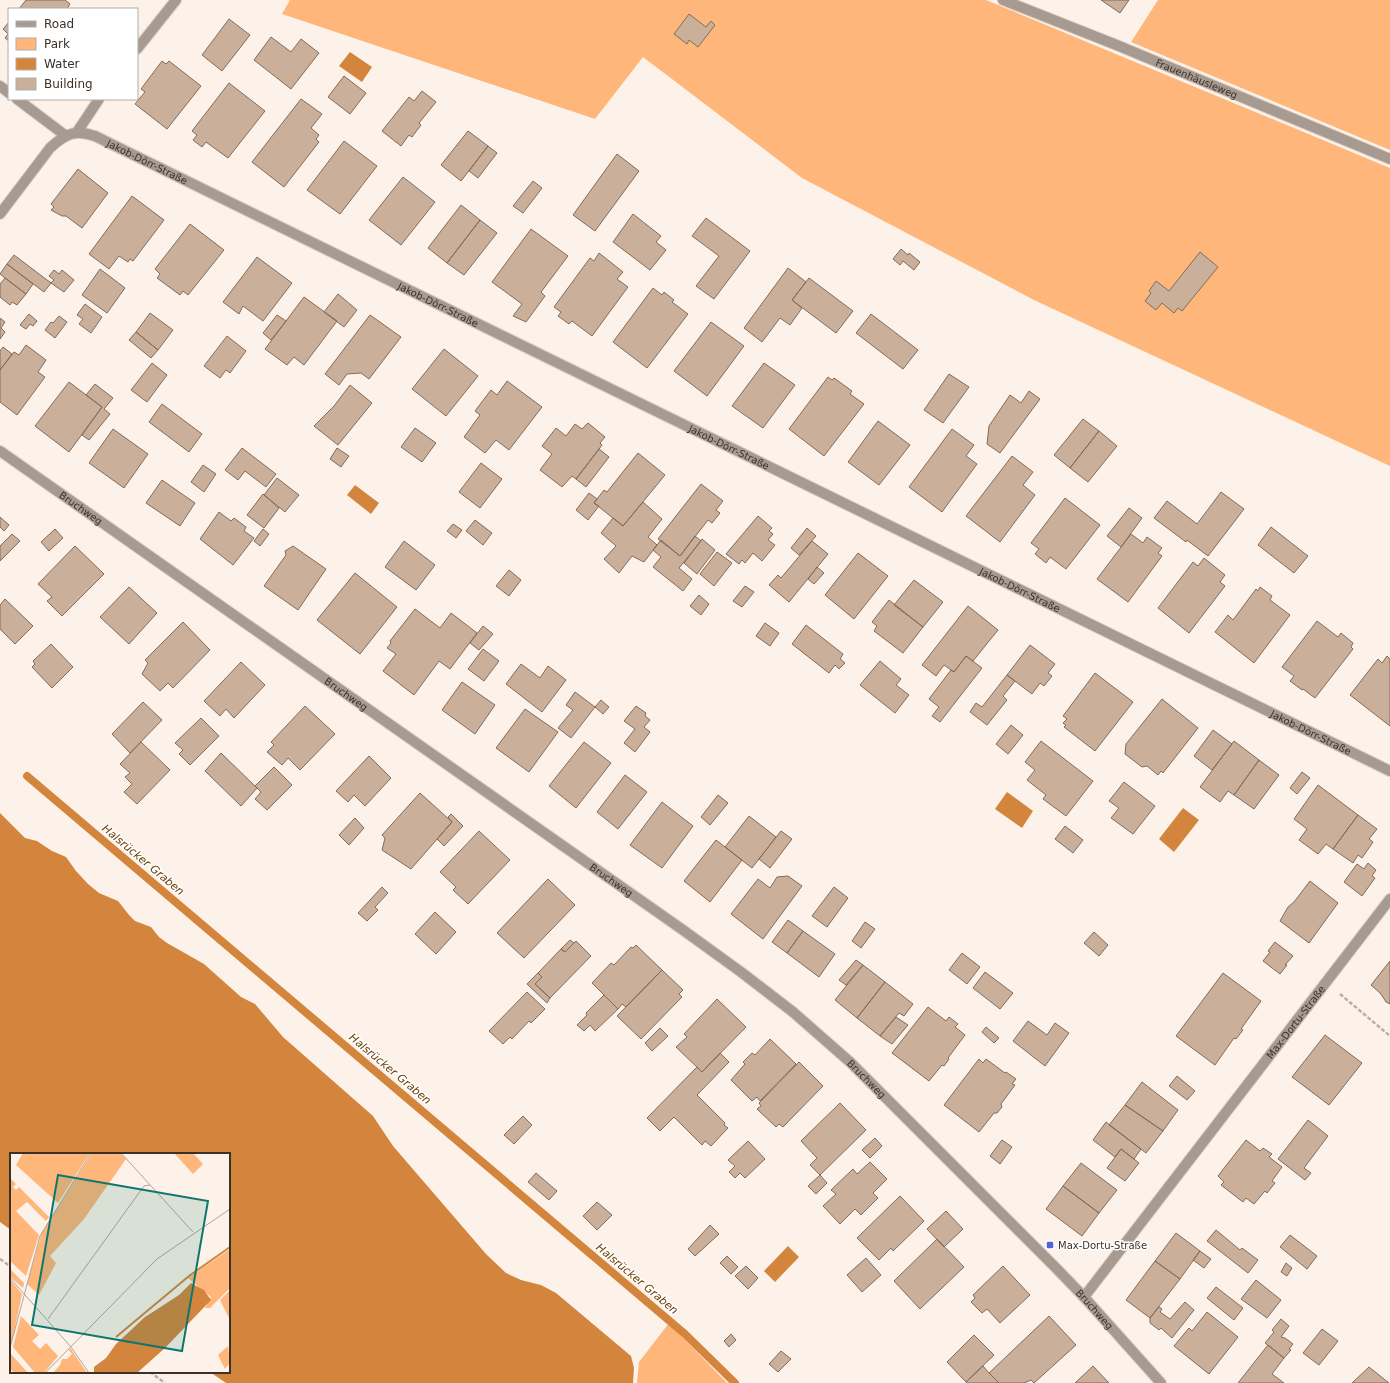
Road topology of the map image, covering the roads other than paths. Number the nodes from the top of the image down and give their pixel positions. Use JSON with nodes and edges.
{"nodes":[{"id":1,"x":176,"y":0,"type":"edge"},
{"id":2,"x":1003,"y":0,"type":"edge"},
{"id":3,"x":138,"y":49,"type":"edge"},
{"id":4,"x":0,"y":86,"type":"edge"},
{"id":5,"x":8,"y":92,"type":"edge"},
{"id":6,"x":19,"y":100,"type":"edge"},
{"id":7,"x":98,"y":100,"type":"edge"},
{"id":8,"x":77,"y":132,"type":"junction"},
{"id":9,"x":66,"y":136,"type":"junction"},
{"id":10,"x":1390,"y":159,"type":"edge"},
{"id":11,"x":0,"y":214,"type":"edge"},
{"id":12,"x":0,"y":451,"type":"edge"},
{"id":13,"x":1390,"y":771,"type":"edge"},
{"id":14,"x":1390,"y":899,"type":"edge"},
{"id":15,"x":1084,"y":1297,"type":"junction"},
{"id":16,"x":1161,"y":1383,"type":"edge"}],
"edges":[{"from":1,"to":3,"type":"street"},
{"from":2,"to":10,"type":"street","name":"Frauenhäusleweg"},
{"from":4,"to":5,"type":"street"},
{"from":6,"to":9,"type":"street"},
{"from":7,"to":8,"type":"street"},
{"from":8,"to":9,"type":"street"},
{"from":8,"to":13,"type":"street","name":"Jakob-Dörr-Straße"},
{"from":9,"to":11,"type":"street"},
{"from":12,"to":15,"type":"street","name":"Bruchweg"},
{"from":14,"to":15,"type":"street","name":"Max-Dortu-Straße"},
{"from":15,"to":16,"type":"street","name":"Bruchweg"}]}
